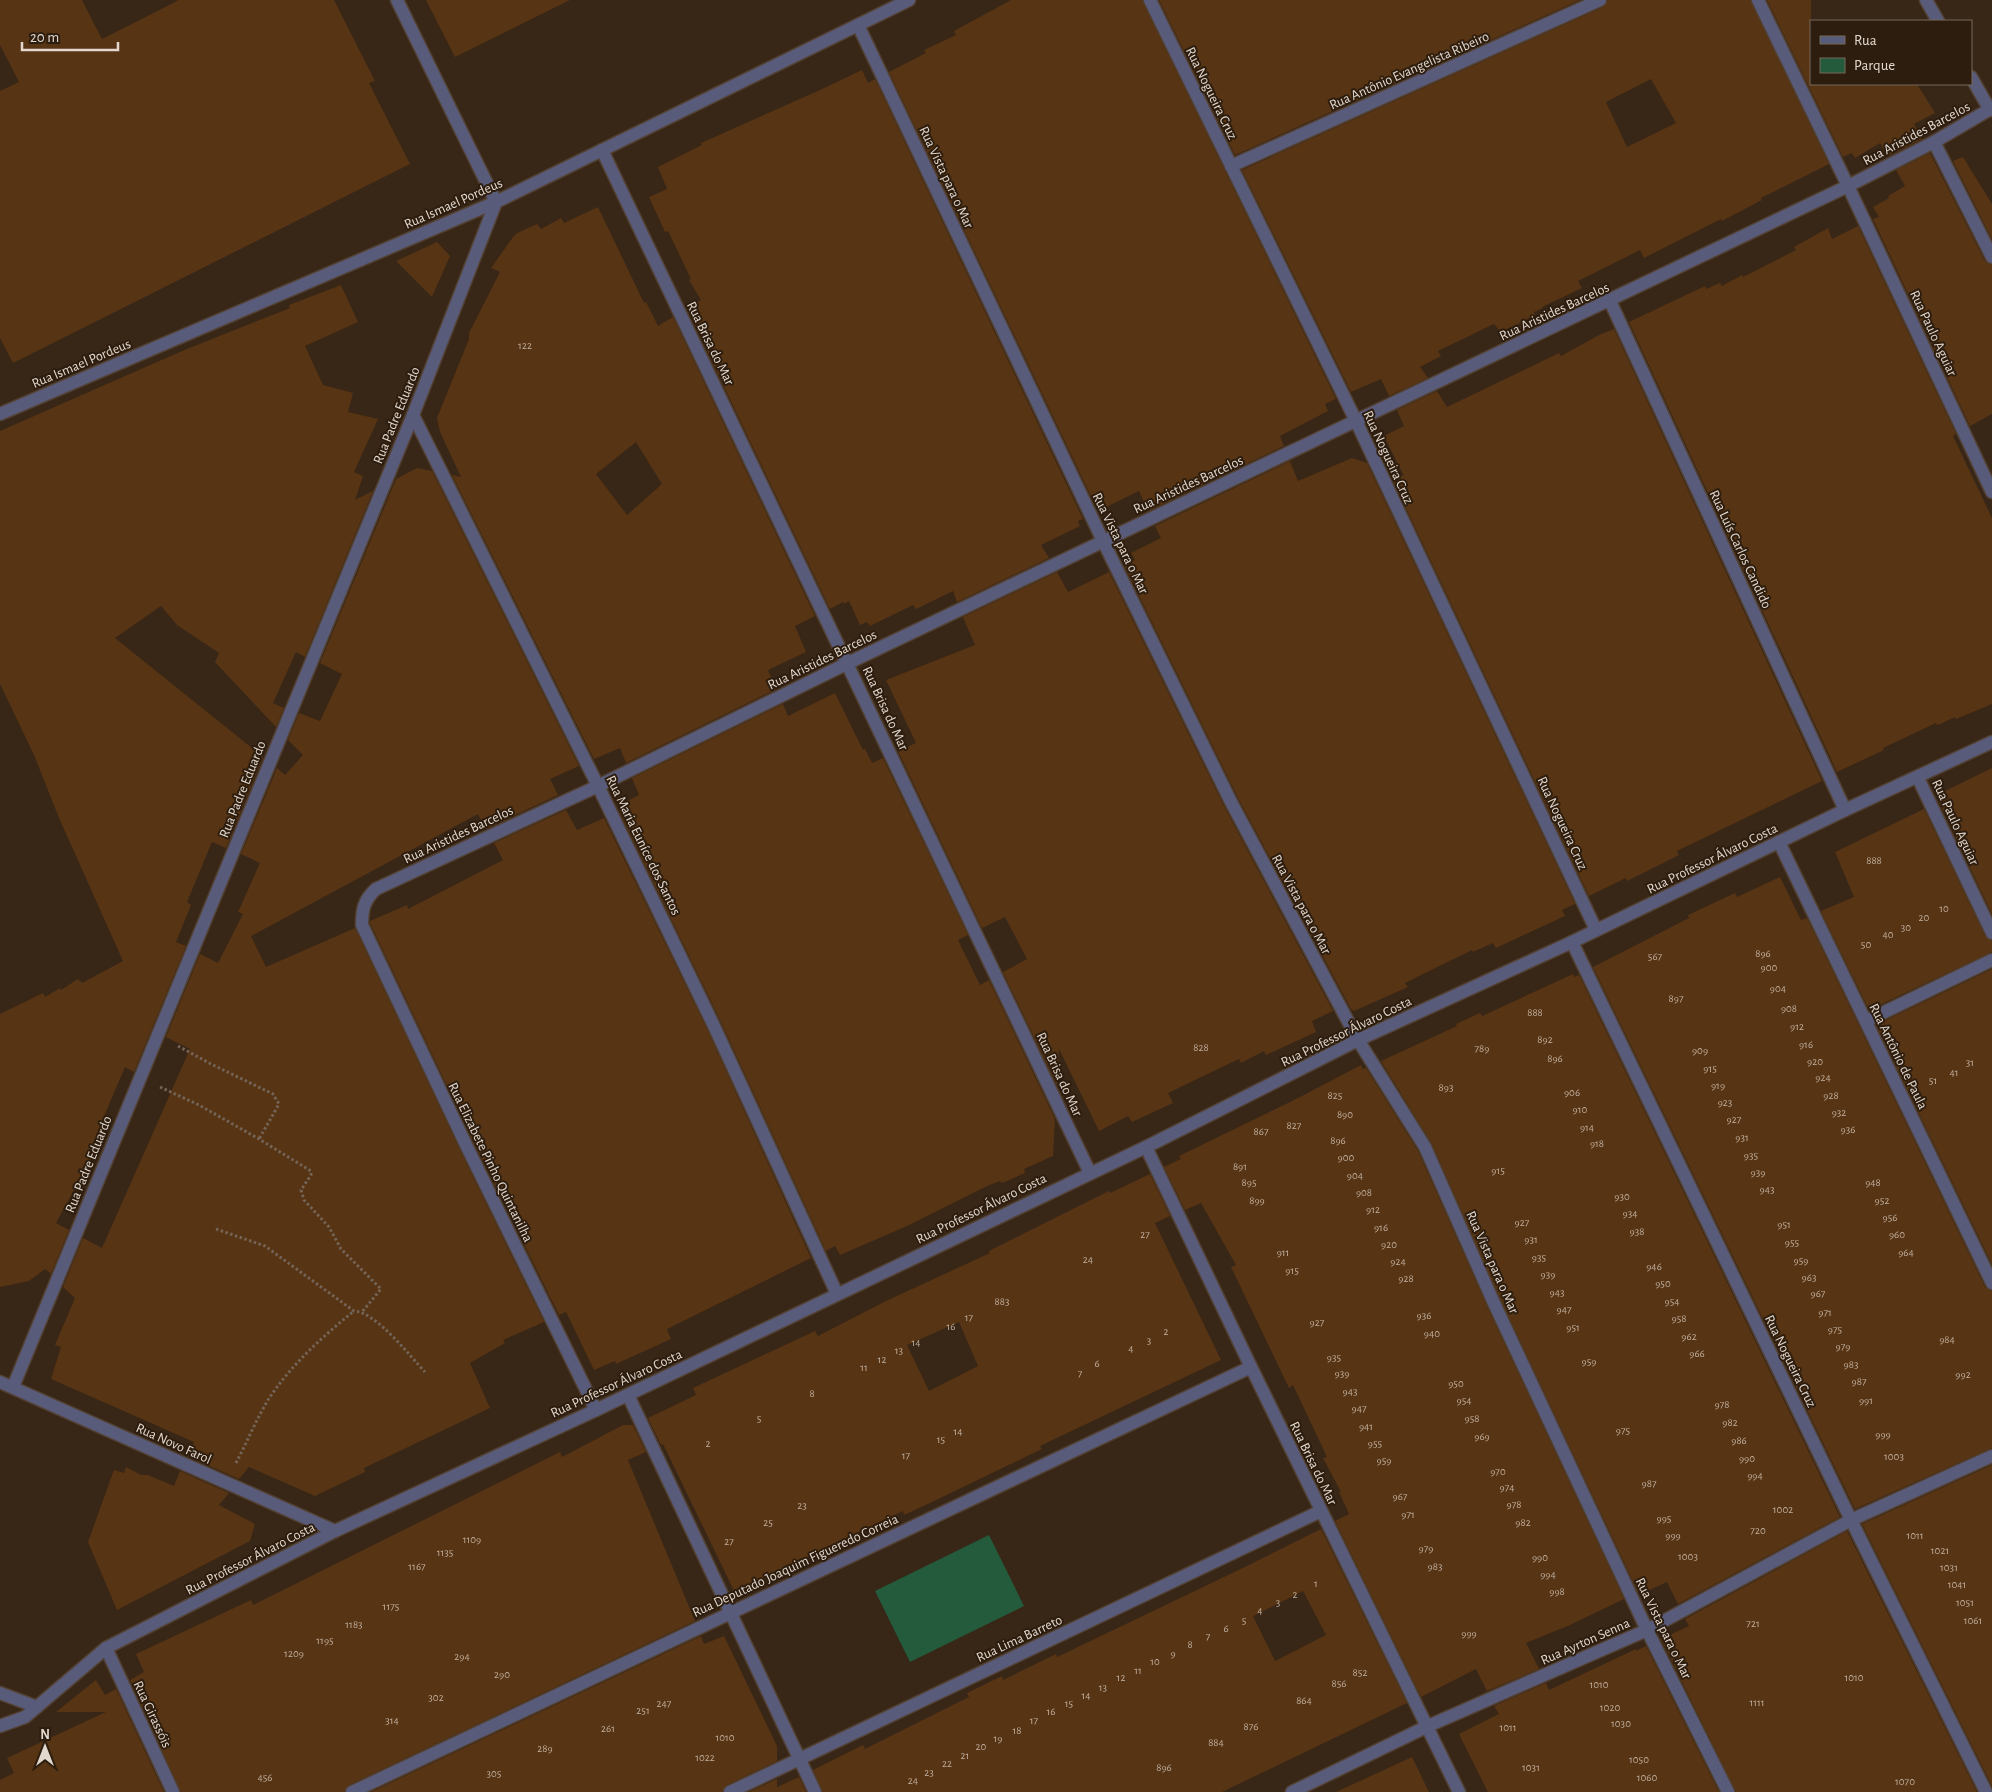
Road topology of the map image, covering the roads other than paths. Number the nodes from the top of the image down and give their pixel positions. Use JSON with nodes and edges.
{"nodes":[{"id":1,"x":397,"y":0,"type":"edge"},
{"id":2,"x":909,"y":0,"type":"edge"},
{"id":3,"x":1150,"y":0,"type":"edge"},
{"id":4,"x":1600,"y":0,"type":"edge"},
{"id":5,"x":1758,"y":0,"type":"edge"},
{"id":6,"x":1926,"y":0,"type":"edge"},
{"id":7,"x":1937,"y":20,"type":"edge"},
{"id":8,"x":858,"y":25,"type":"junction"},
{"id":9,"x":1972,"y":79,"type":"edge"},
{"id":10,"x":1991,"y":109,"type":"edge"},
{"id":11,"x":1934,"y":142,"type":"junction"},
{"id":12,"x":602,"y":150,"type":"junction"},
{"id":13,"x":1231,"y":166,"type":"junction"},
{"id":14,"x":1848,"y":186,"type":"junction"},
{"id":15,"x":496,"y":202,"type":"junction"},
{"id":16,"x":1992,"y":257,"type":"edge"},
{"id":17,"x":1610,"y":301,"type":"junction"},
{"id":18,"x":0,"y":414,"type":"edge"},
{"id":19,"x":413,"y":414,"type":"junction"},
{"id":20,"x":1356,"y":422,"type":"junction"},
{"id":21,"x":1992,"y":492,"type":"edge"},
{"id":22,"x":1103,"y":541,"type":"junction"},
{"id":23,"x":848,"y":663,"type":"junction"},
{"id":24,"x":1992,"y":742,"type":"edge"},
{"id":25,"x":1918,"y":778,"type":"junction"},
{"id":26,"x":598,"y":786,"type":"junction"},
{"id":27,"x":1845,"y":810,"type":"junction"},
{"id":28,"x":1779,"y":842,"type":"junction"},
{"id":29,"x":362,"y":925,"type":"joint"},
{"id":30,"x":1596,"y":930,"type":"junction"},
{"id":31,"x":1992,"y":933,"type":"edge"},
{"id":32,"x":1572,"y":942,"type":"junction"},
{"id":33,"x":1992,"y":960,"type":"edge"},
{"id":34,"x":1866,"y":1020,"type":"junction"},
{"id":35,"x":1358,"y":1040,"type":"junction"},
{"id":36,"x":1146,"y":1146,"type":"junction"},
{"id":37,"x":1090,"y":1173,"type":"junction"},
{"id":38,"x":1992,"y":1282,"type":"edge"},
{"id":39,"x":837,"y":1294,"type":"junction"},
{"id":40,"x":1251,"y":1367,"type":"junction"},
{"id":41,"x":0,"y":1382,"type":"edge"},
{"id":42,"x":13,"y":1387,"type":"junction"},
{"id":43,"x":628,"y":1395,"type":"junction"},
{"id":44,"x":596,"y":1410,"type":"junction"},
{"id":45,"x":1992,"y":1456,"type":"edge"},
{"id":46,"x":1321,"y":1511,"type":"junction"},
{"id":47,"x":1851,"y":1520,"type":"junction"},
{"id":48,"x":335,"y":1532,"type":"junction"},
{"id":49,"x":730,"y":1612,"type":"junction"},
{"id":50,"x":1647,"y":1630,"type":"junction"},
{"id":51,"x":106,"y":1648,"type":"junction"},
{"id":52,"x":0,"y":1693,"type":"edge"},
{"id":53,"x":37,"y":1707,"type":"junction"},
{"id":54,"x":0,"y":1726,"type":"edge"},
{"id":55,"x":1428,"y":1726,"type":"junction"},
{"id":56,"x":799,"y":1759,"type":"junction"},
{"id":57,"x":174,"y":1792,"type":"edge"},
{"id":58,"x":352,"y":1792,"type":"edge"},
{"id":59,"x":730,"y":1792,"type":"edge"},
{"id":60,"x":815,"y":1792,"type":"edge"},
{"id":61,"x":1292,"y":1792,"type":"edge"},
{"id":62,"x":1459,"y":1792,"type":"edge"},
{"id":63,"x":1728,"y":1792,"type":"edge"},
{"id":64,"x":1986,"y":1792,"type":"edge"}],
"edges":[{"from":1,"to":15,"type":"street"},
{"from":2,"to":8,"type":"street","name":"Rua Ismael Pordeus"},
{"from":3,"to":13,"type":"street","name":"Rua Nogueira Cruz"},
{"from":4,"to":13,"type":"street","name":"Rua Antônio Evangelista Ribeiro"},
{"from":5,"to":14,"type":"street","name":"Rua Paulo Aguiar"},
{"from":6,"to":7,"type":"street"},
{"from":8,"to":12,"type":"street","name":"Rua Ismael Pordeus"},
{"from":8,"to":22,"type":"street","name":"Rua Vista para o Mar"},
{"from":9,"to":10,"type":"street"},
{"from":10,"to":11,"type":"street","name":"Rua Aristides Barcelos"},
{"from":11,"to":14,"type":"street","name":"Rua Aristides Barcelos"},
{"from":11,"to":16,"type":"street"},
{"from":12,"to":15,"type":"street","name":"Rua Ismael Pordeus"},
{"from":12,"to":23,"type":"street","name":"Rua Brisa do Mar"},
{"from":13,"to":20,"type":"street","name":"Rua Nogueira Cruz"},
{"from":14,"to":17,"type":"street","name":"Rua Aristides Barcelos"},
{"from":14,"to":21,"type":"street","name":"Rua Paulo Aguiar"},
{"from":15,"to":18,"type":"street","name":"Rua Ismael Pordeus"},
{"from":15,"to":19,"type":"street","name":"Rua Padre Eduardo"},
{"from":17,"to":20,"type":"street","name":"Rua Aristides Barcelos"},
{"from":17,"to":27,"type":"street","name":"Rua Luís Carlos Candido"},
{"from":19,"to":26,"type":"street","name":"Rua Maria Euníce dos Santos"},
{"from":19,"to":42,"type":"street","name":"Rua Padre Eduardo"},
{"from":20,"to":22,"type":"street","name":"Rua Aristides Barcelos"},
{"from":20,"to":30,"type":"street","name":"Rua Nogueira Cruz"},
{"from":22,"to":23,"type":"street","name":"Rua Aristides Barcelos"},
{"from":22,"to":35,"type":"street","name":"Rua Vista para o Mar"},
{"from":23,"to":26,"type":"street","name":"Rua Aristides Barcelos"},
{"from":23,"to":37,"type":"street","name":"Rua Brisa do Mar"},
{"from":24,"to":25,"type":"street","name":"Rua Professor Álvaro Costa"},
{"from":25,"to":27,"type":"street","name":"Rua Professor Álvaro Costa"},
{"from":25,"to":31,"type":"street","name":"Rua Paulo Aguiar"},
{"from":26,"to":29,"type":"street","name":"Rua Aristides Barcelos"},
{"from":26,"to":39,"type":"street","name":"Rua Maria Euníce dos Santos"},
{"from":27,"to":28,"type":"street","name":"Rua Professor Álvaro Costa"},
{"from":28,"to":30,"type":"street","name":"Rua Professor Álvaro Costa"},
{"from":28,"to":34,"type":"street","name":"Rua Antônio de Paula"},
{"from":29,"to":44,"type":"street","name":"Rua Elizabete Pinho Quintanilha"},
{"from":30,"to":32,"type":"street","name":"Rua Professor Álvaro Costa"},
{"from":32,"to":35,"type":"street","name":"Rua Professor Álvaro Costa"},
{"from":32,"to":47,"type":"street","name":"Rua Nogueira Cruz"},
{"from":33,"to":34,"type":"street"},
{"from":34,"to":38,"type":"street","name":"Rua Antônio de Paula"},
{"from":35,"to":36,"type":"street","name":"Rua Professor Álvaro Costa"},
{"from":35,"to":50,"type":"street","name":"Rua Vista para o Mar"},
{"from":36,"to":37,"type":"street","name":"Rua Professor Álvaro Costa"},
{"from":36,"to":40,"type":"street","name":"Rua Brisa do Mar"},
{"from":37,"to":39,"type":"street","name":"Rua Professor Álvaro Costa"},
{"from":39,"to":43,"type":"street","name":"Rua Professor Álvaro Costa"},
{"from":40,"to":46,"type":"street","name":"Rua Brisa do Mar"},
{"from":40,"to":49,"type":"street","name":"Rua Deputado Joaquim Figueredo Correia"},
{"from":41,"to":42,"type":"street","name":"Rua Novo Farol"},
{"from":42,"to":48,"type":"street","name":"Rua Novo Farol"},
{"from":43,"to":44,"type":"street","name":"Rua Professor Álvaro Costa"},
{"from":43,"to":49,"type":"street"},
{"from":44,"to":48,"type":"street","name":"Rua Professor Álvaro Costa"},
{"from":45,"to":47,"type":"street","name":"Rua Ayrton Senna"},
{"from":46,"to":55,"type":"street","name":"Rua Brisa do Mar"},
{"from":46,"to":56,"type":"street","name":"Rua Lima Barreto"},
{"from":47,"to":50,"type":"street","name":"Rua Ayrton Senna"},
{"from":47,"to":64,"type":"street","name":"Rua Nogueira Cruz"},
{"from":48,"to":51,"type":"street","name":"Rua Professor Álvaro Costa"},
{"from":49,"to":56,"type":"street"},
{"from":49,"to":58,"type":"street","name":"Rua Deputado Joaquim Figueredo Correia"},
{"from":50,"to":55,"type":"street","name":"Rua Ayrton Senna"},
{"from":50,"to":63,"type":"street","name":"Rua Vista para o Mar"},
{"from":51,"to":53,"type":"street","name":"Rua Professor Álvaro Costa"},
{"from":51,"to":57,"type":"street","name":"Rua Girassóis"},
{"from":52,"to":53,"type":"street"},
{"from":53,"to":54,"type":"street","name":"Rua Professor Álvaro Costa"},
{"from":55,"to":61,"type":"street","name":"Rua Ayrton Senna"},
{"from":55,"to":62,"type":"street","name":"Rua Brisa do Mar"},
{"from":56,"to":59,"type":"street","name":"Rua Lima Barreto"},
{"from":56,"to":60,"type":"street"}]}
